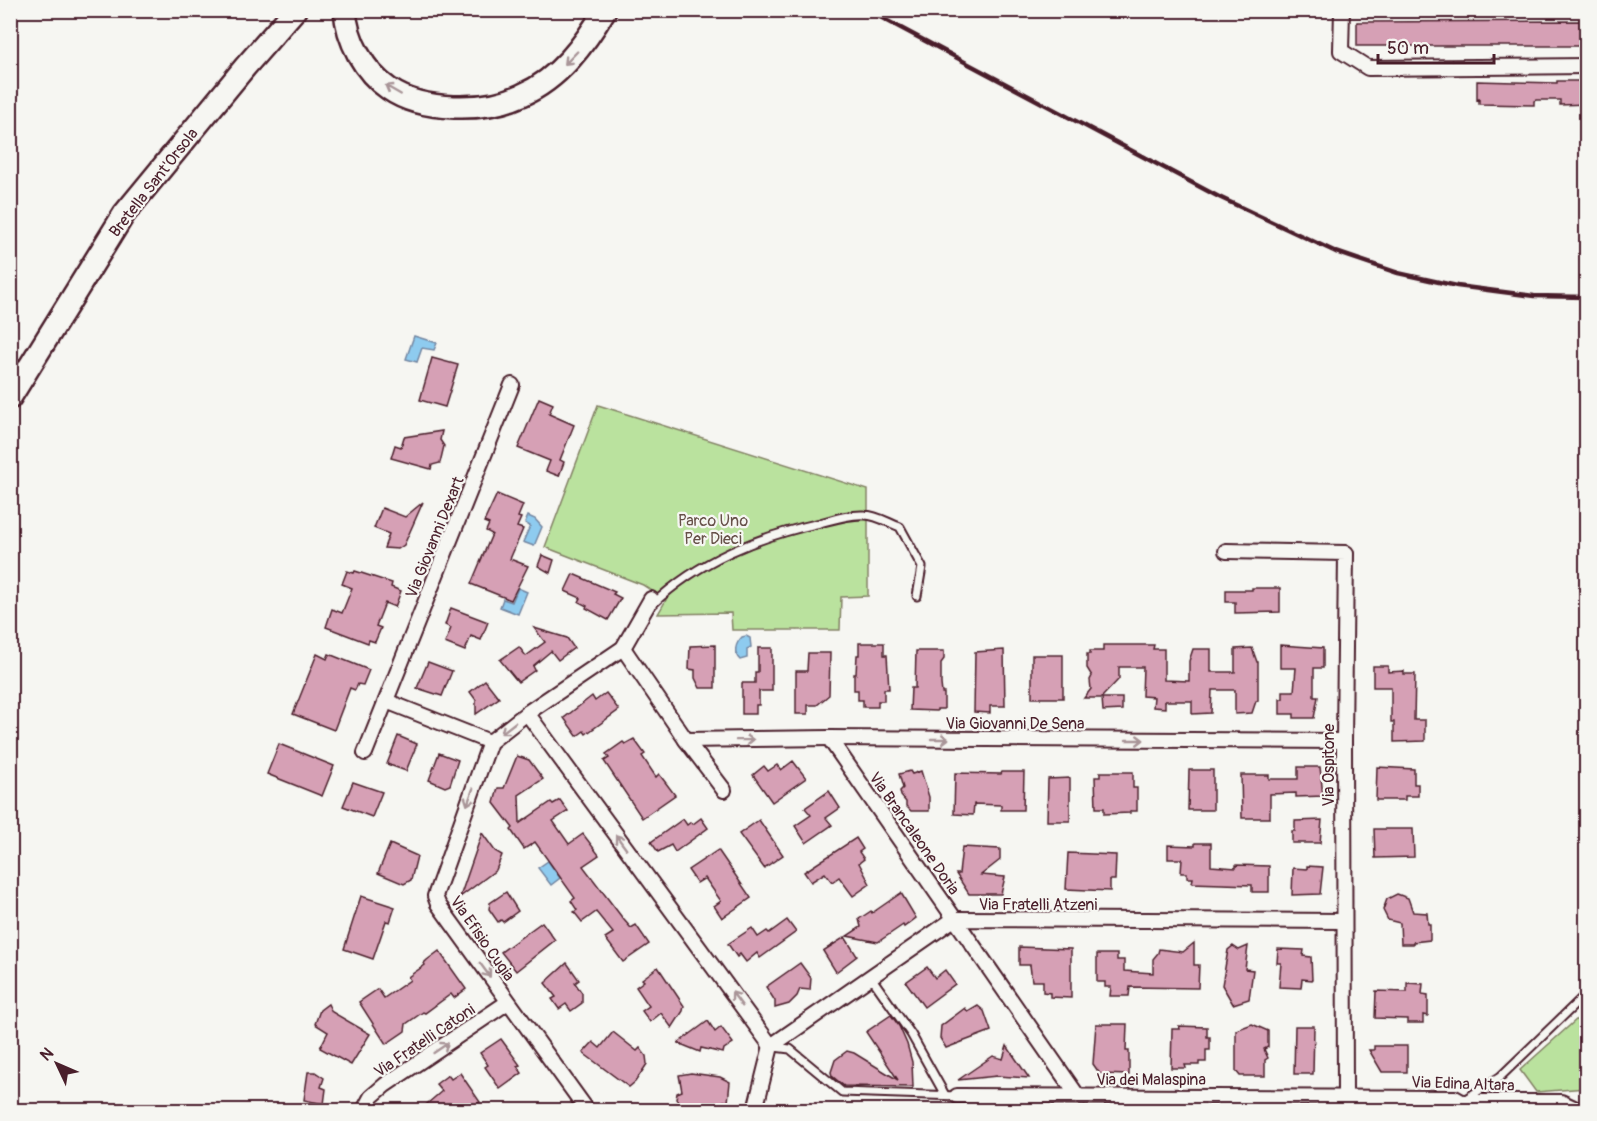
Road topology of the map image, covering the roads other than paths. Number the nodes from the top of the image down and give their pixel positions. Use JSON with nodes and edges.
{"nodes":[{"id":1,"x":295,"y":10,"type":"edge"},
{"id":2,"x":345,"y":10,"type":"edge"},
{"id":3,"x":604,"y":10,"type":"edge"},
{"id":4,"x":1342,"y":10,"type":"edge"},
{"id":5,"x":1587,"y":66,"type":"edge"},
{"id":6,"x":512,"y":385,"type":"dead end"},
{"id":7,"x":10,"y":398,"type":"edge"},
{"id":8,"x":1226,"y":551,"type":"dead end"},
{"id":9,"x":917,"y":596,"type":"dead end"},
{"id":10,"x":651,"y":599,"type":"dead end"},
{"id":11,"x":643,"y":612,"type":"junction"},
{"id":12,"x":623,"y":648,"type":"junction"},
{"id":13,"x":386,"y":701,"type":"junction"},
{"id":14,"x":527,"y":713,"type":"junction"},
{"id":15,"x":829,"y":738,"type":"junction"},
{"id":16,"x":686,"y":740,"type":"junction"},
{"id":17,"x":1344,"y":741,"type":"junction"},
{"id":18,"x":490,"y":742,"type":"junction"},
{"id":19,"x":365,"y":753,"type":"dead end"},
{"id":20,"x":724,"y":790,"type":"dead end"},
{"id":21,"x":954,"y":919,"type":"junction"},
{"id":22,"x":1344,"y":921,"type":"junction"},
{"id":23,"x":871,"y":976,"type":"junction"},
{"id":24,"x":1587,"y":994,"type":"edge"},
{"id":25,"x":508,"y":1002,"type":"junction"},
{"id":26,"x":771,"y":1046,"type":"junction"},
{"id":27,"x":1077,"y":1095,"type":"junction"},
{"id":28,"x":951,"y":1096,"type":"junction"},
{"id":29,"x":1345,"y":1097,"type":"junction"},
{"id":30,"x":1462,"y":1102,"type":"junction"},
{"id":31,"x":364,"y":1110,"type":"edge"},
{"id":32,"x":587,"y":1110,"type":"edge"},
{"id":33,"x":755,"y":1110,"type":"edge"},
{"id":34,"x":1578,"y":1110,"type":"edge"}],
"edges":[{"from":1,"to":7,"type":"main road","name":"Bretella Sant'Orsola"},
{"from":3,"to":2,"type":"main road","one_way":true},
{"from":4,"to":5,"type":"street"},
{"from":6,"to":13,"type":"street","name":"Via Giovanni Dexart"},
{"from":8,"to":17,"type":"street","name":"Via Ospitone"},
{"from":9,"to":11,"type":"lane"},
{"from":10,"to":11,"type":"street"},
{"from":11,"to":12,"type":"street"},
{"from":12,"to":14,"type":"street"},
{"from":12,"to":16,"type":"street"},
{"from":13,"to":18,"type":"street"},
{"from":13,"to":19,"type":"street","name":"Via Giovanni Dexart"},
{"from":14,"to":18,"type":"street","one_way":true},
{"from":26,"to":14,"type":"street","one_way":true},
{"from":16,"to":15,"type":"street","name":"Via Giovanni De Sena","one_way":true},
{"from":15,"to":17,"type":"street","name":"Via Giovanni De Sena","one_way":true},
{"from":15,"to":21,"type":"street","name":"Via Brancaleone Doria"},
{"from":16,"to":20,"type":"street"},
{"from":17,"to":22,"type":"street","name":"Via Ospitone"},
{"from":18,"to":25,"type":"street","name":"Via Efisio Cugia","one_way":true},
{"from":21,"to":22,"type":"street","name":"Via Fratelli Atzeni"},
{"from":21,"to":23,"type":"street"},
{"from":21,"to":27,"type":"street","name":"Via Brancaleone Doria"},
{"from":22,"to":29,"type":"street","name":"Via Ospitone"},
{"from":23,"to":26,"type":"street"},
{"from":23,"to":28,"type":"lane"},
{"from":24,"to":30,"type":"lane"},
{"from":31,"to":25,"type":"street","name":"Via Fratelli Catoni","one_way":true},
{"from":25,"to":32,"type":"street","name":"Via Efisio Cugia"},
{"from":26,"to":28,"type":"lane"},
{"from":26,"to":33,"type":"street"},
{"from":27,"to":28,"type":"street","name":"Via dei Malaspina"},
{"from":27,"to":29,"type":"street","name":"Via dei Malaspina"},
{"from":29,"to":30,"type":"street","name":"Via Edina Altara"},
{"from":30,"to":34,"type":"street","name":"Via Edina Altara"}]}
